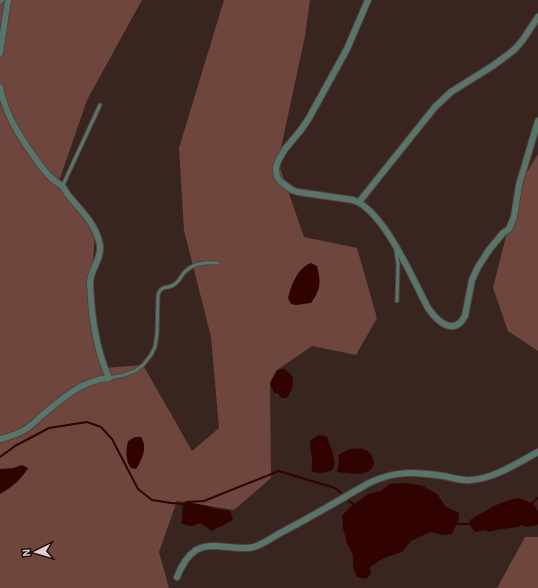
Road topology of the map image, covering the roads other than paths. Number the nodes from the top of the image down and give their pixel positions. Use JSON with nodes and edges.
{"nodes":[{"id":1,"x":8,"y":0,"type":"edge"},
{"id":2,"x":368,"y":0,"type":"edge"},
{"id":3,"x":538,"y":17,"type":"edge"},
{"id":4,"x":0,"y":53,"type":"edge"},
{"id":5,"x":0,"y":87,"type":"edge"},
{"id":6,"x":100,"y":104,"type":"dead end"},
{"id":7,"x":538,"y":122,"type":"edge"},
{"id":8,"x":62,"y":187,"type":"junction"},
{"id":9,"x":358,"y":202,"type":"junction"},
{"id":10,"x":396,"y":247,"type":"junction"},
{"id":11,"x":218,"y":263,"type":"dead end"},
{"id":12,"x":397,"y":301,"type":"dead end"},
{"id":13,"x":109,"y":378,"type":"junction"},
{"id":14,"x":0,"y":439,"type":"edge"},
{"id":15,"x":538,"y":452,"type":"edge"},
{"id":16,"x":177,"y":577,"type":"dead end"}],
"edges":[{"from":1,"to":4,"type":"street"},
{"from":2,"to":9,"type":"street"},
{"from":3,"to":9,"type":"street"},
{"from":5,"to":8,"type":"street"},
{"from":6,"to":8,"type":"lane"},
{"from":7,"to":10,"type":"street"},
{"from":8,"to":13,"type":"street"},
{"from":9,"to":10,"type":"street"},
{"from":10,"to":12,"type":"lane"},
{"from":11,"to":13,"type":"lane"},
{"from":13,"to":14,"type":"street"},
{"from":15,"to":16,"type":"street"}]}
